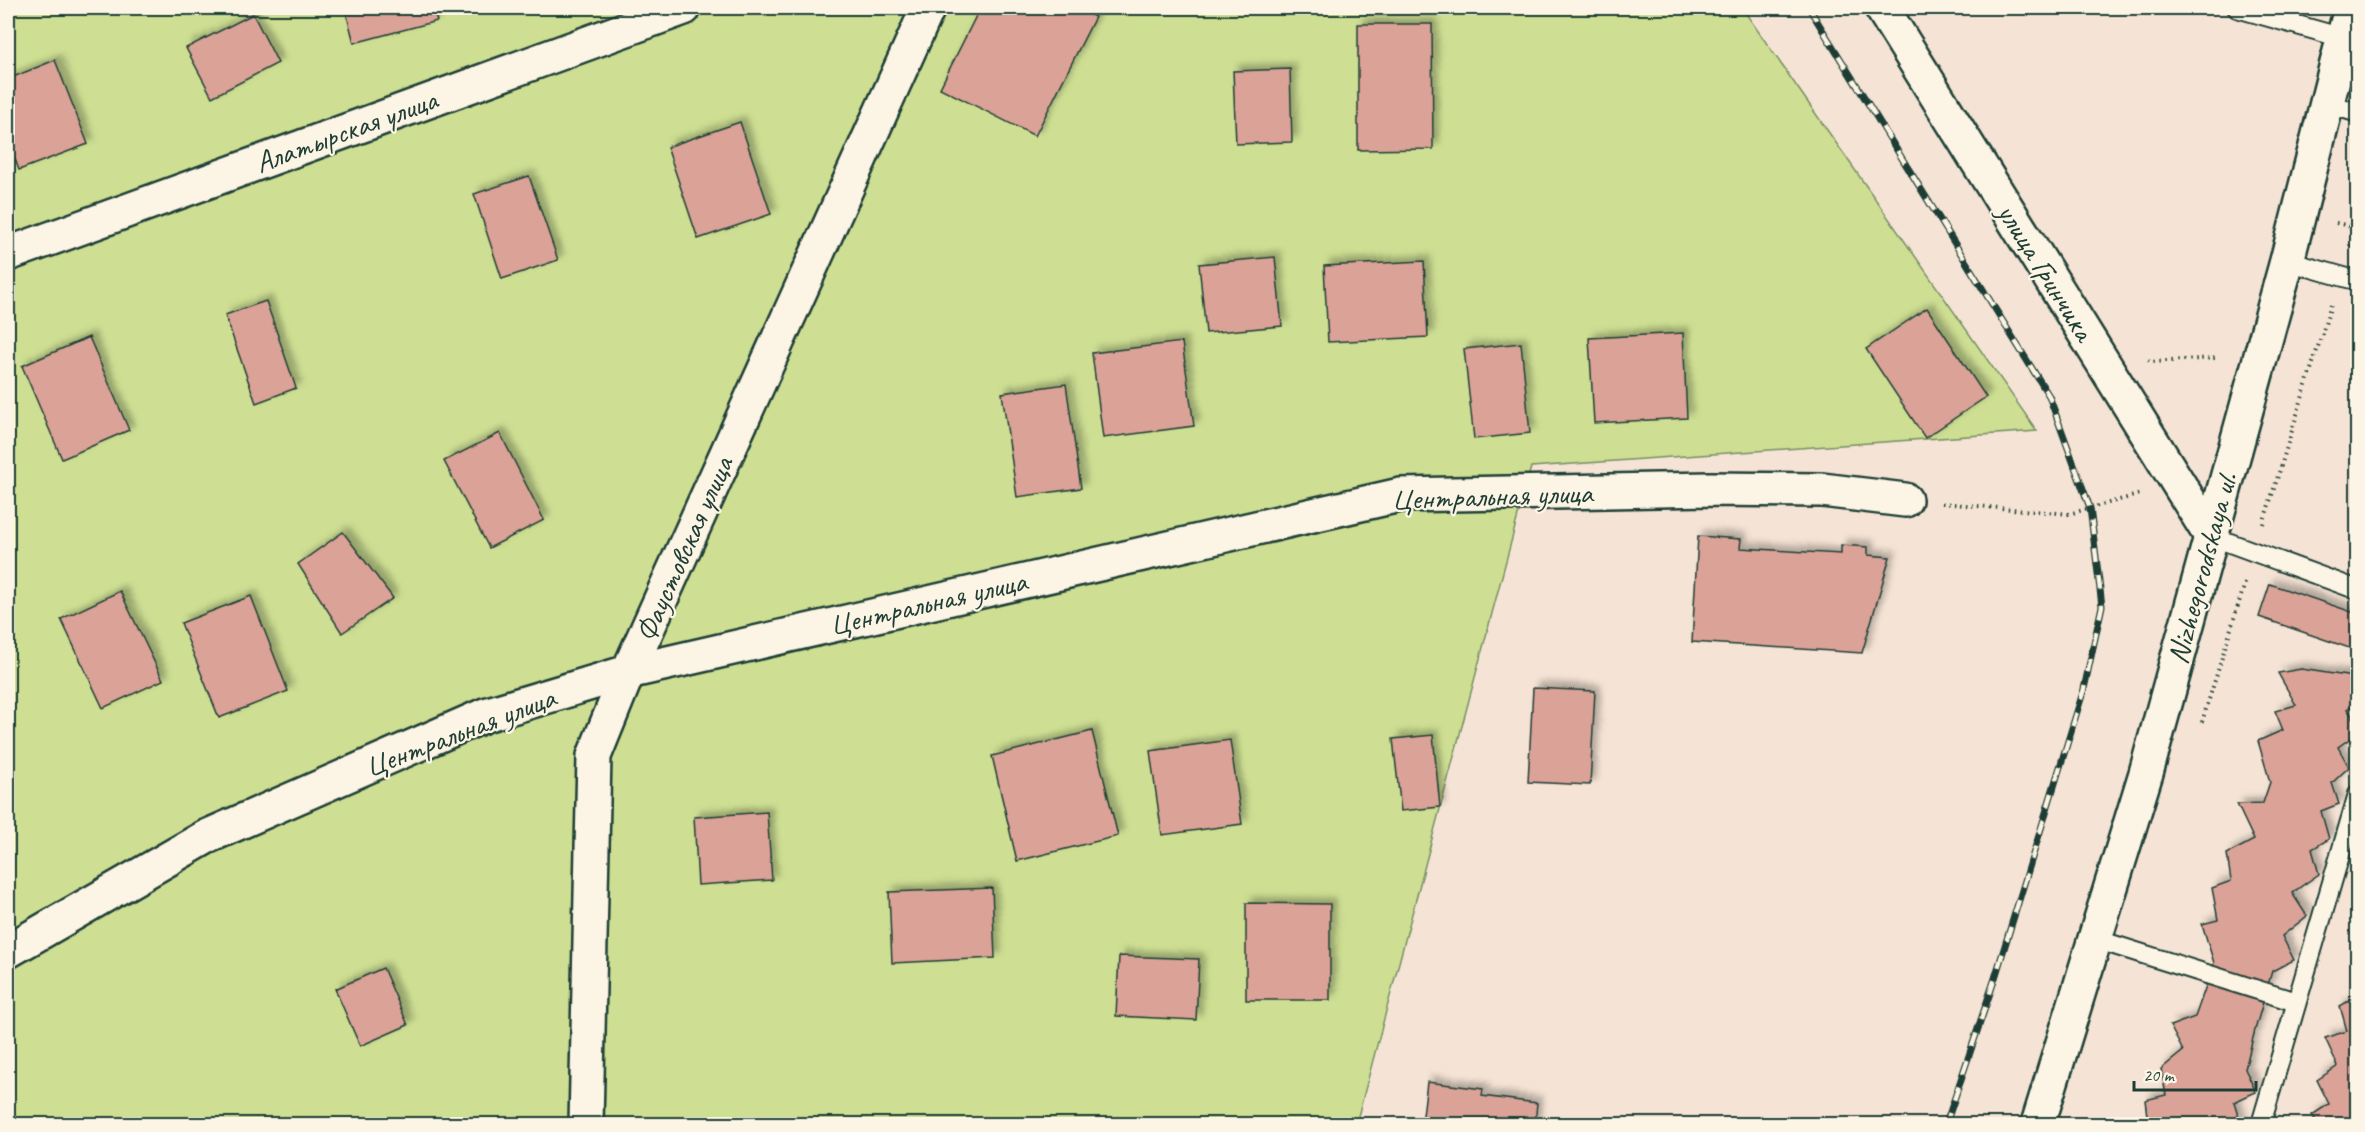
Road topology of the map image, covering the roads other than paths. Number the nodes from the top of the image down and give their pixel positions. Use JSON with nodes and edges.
{"nodes":[{"id":1,"x":684,"y":8,"type":"edge"},
{"id":2,"x":928,"y":8,"type":"edge"},
{"id":3,"x":1882,"y":8,"type":"edge"},
{"id":4,"x":2246,"y":9,"type":"edge"},
{"id":5,"x":2347,"y":23,"type":"edge"},
{"id":6,"x":2326,"y":103,"type":"junction"},
{"id":7,"x":2358,"y":113,"type":"edge"},
{"id":8,"x":8,"y":254,"type":"edge"},
{"id":9,"x":2287,"y":261,"type":"junction"},
{"id":10,"x":2349,"y":278,"type":"edge"},
{"id":11,"x":1905,"y":500,"type":"road end"},
{"id":12,"x":2211,"y":536,"type":"junction"},
{"id":13,"x":2358,"y":590,"type":"edge"},
{"id":14,"x":628,"y":672,"type":"junction"},
{"id":15,"x":2358,"y":794,"type":"edge"},
{"id":16,"x":2095,"y":939,"type":"junction"},
{"id":17,"x":8,"y":951,"type":"edge"},
{"id":18,"x":2296,"y":1002,"type":"junction"},
{"id":19,"x":586,"y":1125,"type":"edge"},
{"id":20,"x":2038,"y":1125,"type":"edge"},
{"id":21,"x":2261,"y":1125,"type":"edge"}],
"edges":[{"from":1,"to":8,"type":"street","name":"Алатырская улица"},
{"from":2,"to":14,"type":"street","name":"Фаустовская улица"},
{"from":3,"to":12,"type":"street","name":"улица Гринчика"},
{"from":4,"to":5,"type":"lane"},
{"from":5,"to":6,"type":"street","name":"Nizhegorodskaya ul."},
{"from":6,"to":7,"type":"lane"},
{"from":6,"to":9,"type":"street","name":"Nizhegorodskaya ul."},
{"from":9,"to":10,"type":"lane"},
{"from":9,"to":12,"type":"street","name":"Nizhegorodskaya ul."},
{"from":11,"to":14,"type":"street","name":"Центральная улица"},
{"from":12,"to":13,"type":"lane"},
{"from":12,"to":16,"type":"street","name":"Nizhegorodskaya ul."},
{"from":14,"to":17,"type":"street","name":"Центральная улица"},
{"from":14,"to":19,"type":"street","name":"Фаустовская улица"},
{"from":15,"to":18,"type":"lane"},
{"from":16,"to":18,"type":"lane"},
{"from":16,"to":20,"type":"street","name":"Nizhegorodskaya ul."},
{"from":18,"to":21,"type":"lane"}]}
